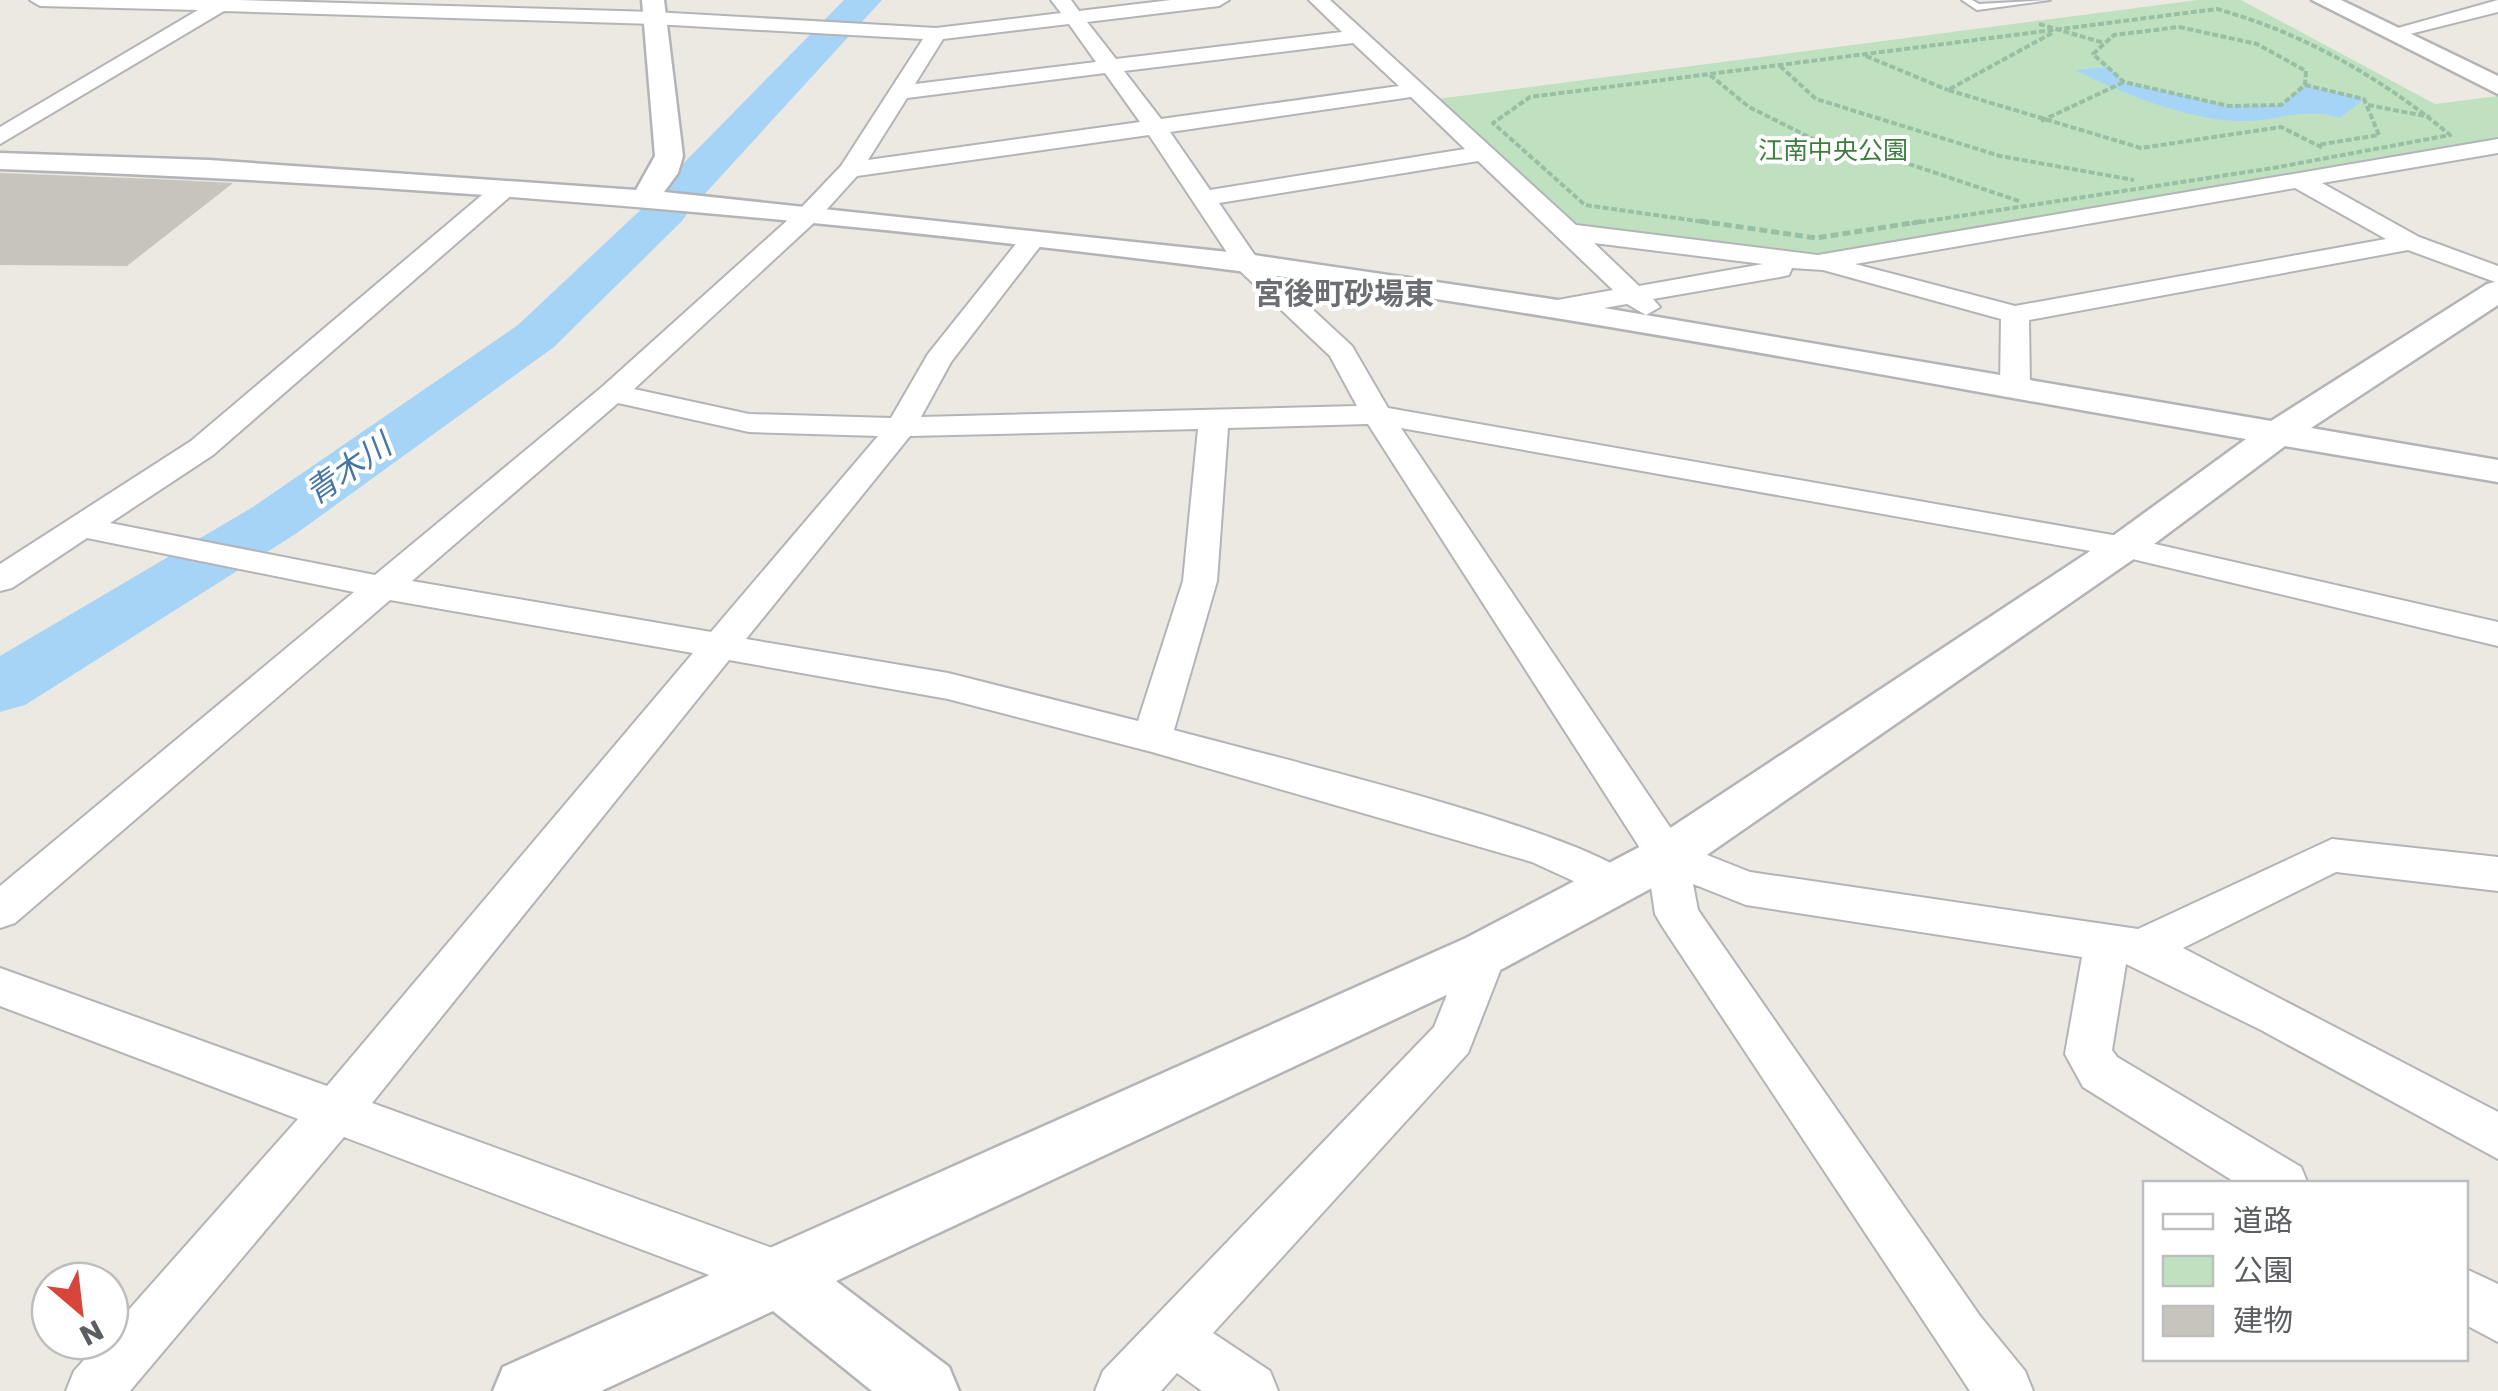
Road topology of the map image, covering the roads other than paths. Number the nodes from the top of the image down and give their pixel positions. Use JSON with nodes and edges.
{"nodes":[{"id":1,"x":40,"y":0,"type":"edge"},
{"id":2,"x":1220,"y":0,"type":"edge"},
{"id":3,"x":1320,"y":0,"type":"edge"},
{"id":4,"x":1966,"y":0,"type":"edge"},
{"id":5,"x":2046,"y":0,"type":"edge"},
{"id":6,"x":2322,"y":0,"type":"edge"},
{"id":7,"x":225,"y":3,"type":"edge"},
{"id":8,"x":2490,"y":7,"type":"edge"},
{"id":9,"x":654,"y":9,"type":"edge"},
{"id":10,"x":1067,"y":9,"type":"edge"},
{"id":11,"x":2390,"y":33,"type":"junction"},
{"id":12,"x":936,"y":34,"type":"junction"},
{"id":13,"x":1360,"y":36,"type":"junction"},
{"id":14,"x":1111,"y":68,"type":"junction"},
{"id":15,"x":2498,"y":86,"type":"edge"},
{"id":16,"x":1418,"y":90,"type":"junction"},
{"id":17,"x":899,"y":92,"type":"junction"},
{"id":18,"x":1155,"y":127,"type":"junction"},
{"id":19,"x":0,"y":137,"type":"edge"},
{"id":20,"x":2498,"y":146,"type":"edge"},
{"id":21,"x":1482,"y":153,"type":"junction"},
{"id":22,"x":0,"y":161,"type":"edge"},
{"id":23,"x":850,"y":170,"type":"junction"},
{"id":24,"x":2302,"y":182,"type":"junction"},
{"id":25,"x":504,"y":189,"type":"junction"},
{"id":26,"x":1204,"y":198,"type":"junction"},
{"id":27,"x":644,"y":199,"type":"junction"},
{"id":28,"x":808,"y":214,"type":"junction"},
{"id":29,"x":1568,"y":232,"type":"junction"},
{"id":30,"x":1032,"y":240,"type":"junction"},
{"id":31,"x":2410,"y":242,"type":"junction"},
{"id":32,"x":1247,"y":263,"type":"junction"},
{"id":33,"x":1818,"y":263,"type":"junction"},
{"id":34,"x":2498,"y":275,"type":"edge"},
{"id":35,"x":2498,"y":291,"type":"edge"},
{"id":36,"x":1634,"y":296,"type":"junction"},
{"id":37,"x":1551,"y":309,"type":"junction"},
{"id":38,"x":2014,"y":314,"type":"junction"},
{"id":39,"x":1672,"y":331,"type":"junction"},
{"id":40,"x":2015,"y":388,"type":"junction"},
{"id":41,"x":612,"y":393,"type":"junction"},
{"id":42,"x":1376,"y":415,"type":"junction"},
{"id":43,"x":1214,"y":417,"type":"junction"},
{"id":44,"x":901,"y":427,"type":"junction"},
{"id":45,"x":2278,"y":433,"type":"junction"},
{"id":46,"x":2498,"y":472,"type":"edge"},
{"id":47,"x":81,"y":527,"type":"junction"},
{"id":48,"x":2124,"y":548,"type":"junction"},
{"id":49,"x":0,"y":580,"type":"edge"},
{"id":50,"x":382,"y":586,"type":"junction"},
{"id":51,"x":2498,"y":634,"type":"edge"},
{"id":52,"x":723,"y":645,"type":"junction"},
{"id":53,"x":1152,"y":738,"type":"junction"},
{"id":54,"x":1667,"y":856,"type":"junction"},
{"id":55,"x":2498,"y":874,"type":"edge"},
{"id":56,"x":1617,"y":884,"type":"junction"},
{"id":57,"x":0,"y":911,"type":"edge"},
{"id":58,"x":2124,"y":946,"type":"junction"},
{"id":59,"x":1485,"y":954,"type":"junction"},
{"id":60,"x":0,"y":986,"type":"edge"},
{"id":61,"x":336,"y":1112,"type":"junction"},
{"id":62,"x":2498,"y":1137,"type":"edge"},
{"id":63,"x":2278,"y":1181,"type":"edge"},
{"id":64,"x":778,"y":1275,"type":"junction"},
{"id":65,"x":2468,"y":1296,"type":"edge"},
{"id":66,"x":2498,"y":1314,"type":"edge"},
{"id":67,"x":1173,"y":1338,"type":"junction"},
{"id":68,"x":94,"y":1391,"type":"edge"},
{"id":69,"x":527,"y":1391,"type":"edge"},
{"id":70,"x":925,"y":1391,"type":"edge"},
{"id":71,"x":1123,"y":1391,"type":"edge"},
{"id":72,"x":1250,"y":1391,"type":"edge"},
{"id":73,"x":2005,"y":1391,"type":"edge"}],
"edges":[{"from":1,"to":7,"type":"street"},
{"from":2,"to":10,"type":"street"},
{"from":3,"to":13,"type":"street"},
{"from":4,"to":5,"type":"lane"},
{"from":6,"to":11,"type":"street"},
{"from":7,"to":9,"type":"street"},
{"from":7,"to":19,"type":"street"},
{"from":8,"to":11,"type":"street"},
{"from":9,"to":12,"type":"street"},
{"from":9,"to":27,"type":"street"},
{"from":10,"to":12,"type":"street"},
{"from":10,"to":14,"type":"street"},
{"from":11,"to":15,"type":"street"},
{"from":12,"to":17,"type":"street"},
{"from":13,"to":14,"type":"street"},
{"from":13,"to":16,"type":"street"},
{"from":14,"to":17,"type":"street"},
{"from":14,"to":18,"type":"street"},
{"from":16,"to":18,"type":"street"},
{"from":16,"to":21,"type":"street"},
{"from":17,"to":23,"type":"street"},
{"from":18,"to":23,"type":"street"},
{"from":18,"to":26,"type":"street"},
{"from":20,"to":24,"type":"street"},
{"from":21,"to":26,"type":"street"},
{"from":21,"to":29,"type":"street"},
{"from":22,"to":25,"type":"street"},
{"from":23,"to":28,"type":"street"},
{"from":24,"to":31,"type":"street"},
{"from":24,"to":33,"type":"street"},
{"from":25,"to":27,"type":"street"},
{"from":25,"to":47,"type":"street"},
{"from":26,"to":32,"type":"street"},
{"from":27,"to":28,"type":"street"},
{"from":28,"to":30,"type":"street"},
{"from":28,"to":41,"type":"street"},
{"from":29,"to":33,"type":"street"},
{"from":29,"to":36,"type":"street"},
{"from":30,"to":32,"type":"street"},
{"from":30,"to":44,"type":"street"},
{"from":31,"to":34,"type":"street"},
{"from":31,"to":38,"type":"street"},
{"from":32,"to":37,"type":"street"},
{"from":32,"to":42,"type":"street"},
{"from":33,"to":36,"type":"street"},
{"from":33,"to":38,"type":"street"},
{"from":35,"to":45,"type":"street"},
{"from":36,"to":37,"type":"street"},
{"from":36,"to":39,"type":"street"},
{"from":37,"to":39,"type":"street"},
{"from":38,"to":40,"type":"street"},
{"from":39,"to":40,"type":"street"},
{"from":40,"to":45,"type":"street"},
{"from":41,"to":44,"type":"street"},
{"from":41,"to":50,"type":"street"},
{"from":42,"to":43,"type":"street"},
{"from":42,"to":48,"type":"street"},
{"from":42,"to":54,"type":"street"},
{"from":43,"to":44,"type":"street"},
{"from":43,"to":53,"type":"street"},
{"from":44,"to":52,"type":"street"},
{"from":45,"to":46,"type":"street"},
{"from":45,"to":48,"type":"street"},
{"from":47,"to":49,"type":"street"},
{"from":47,"to":50,"type":"street"},
{"from":48,"to":51,"type":"street"},
{"from":48,"to":54,"type":"street"},
{"from":50,"to":52,"type":"street"},
{"from":50,"to":57,"type":"street"},
{"from":52,"to":53,"type":"street"},
{"from":52,"to":61,"type":"street"},
{"from":53,"to":56,"type":"street"},
{"from":54,"to":56,"type":"street"},
{"from":54,"to":58,"type":"street"},
{"from":54,"to":73,"type":"street"},
{"from":55,"to":58,"type":"street"},
{"from":56,"to":59,"type":"street"},
{"from":58,"to":62,"type":"street"},
{"from":58,"to":63,"type":"street"},
{"from":59,"to":64,"type":"street"},
{"from":59,"to":67,"type":"street"},
{"from":60,"to":61,"type":"street"},
{"from":61,"to":64,"type":"street"},
{"from":61,"to":68,"type":"street"},
{"from":64,"to":69,"type":"street"},
{"from":64,"to":70,"type":"street"},
{"from":65,"to":66,"type":"street"},
{"from":67,"to":71,"type":"street"},
{"from":67,"to":72,"type":"street"}]}
